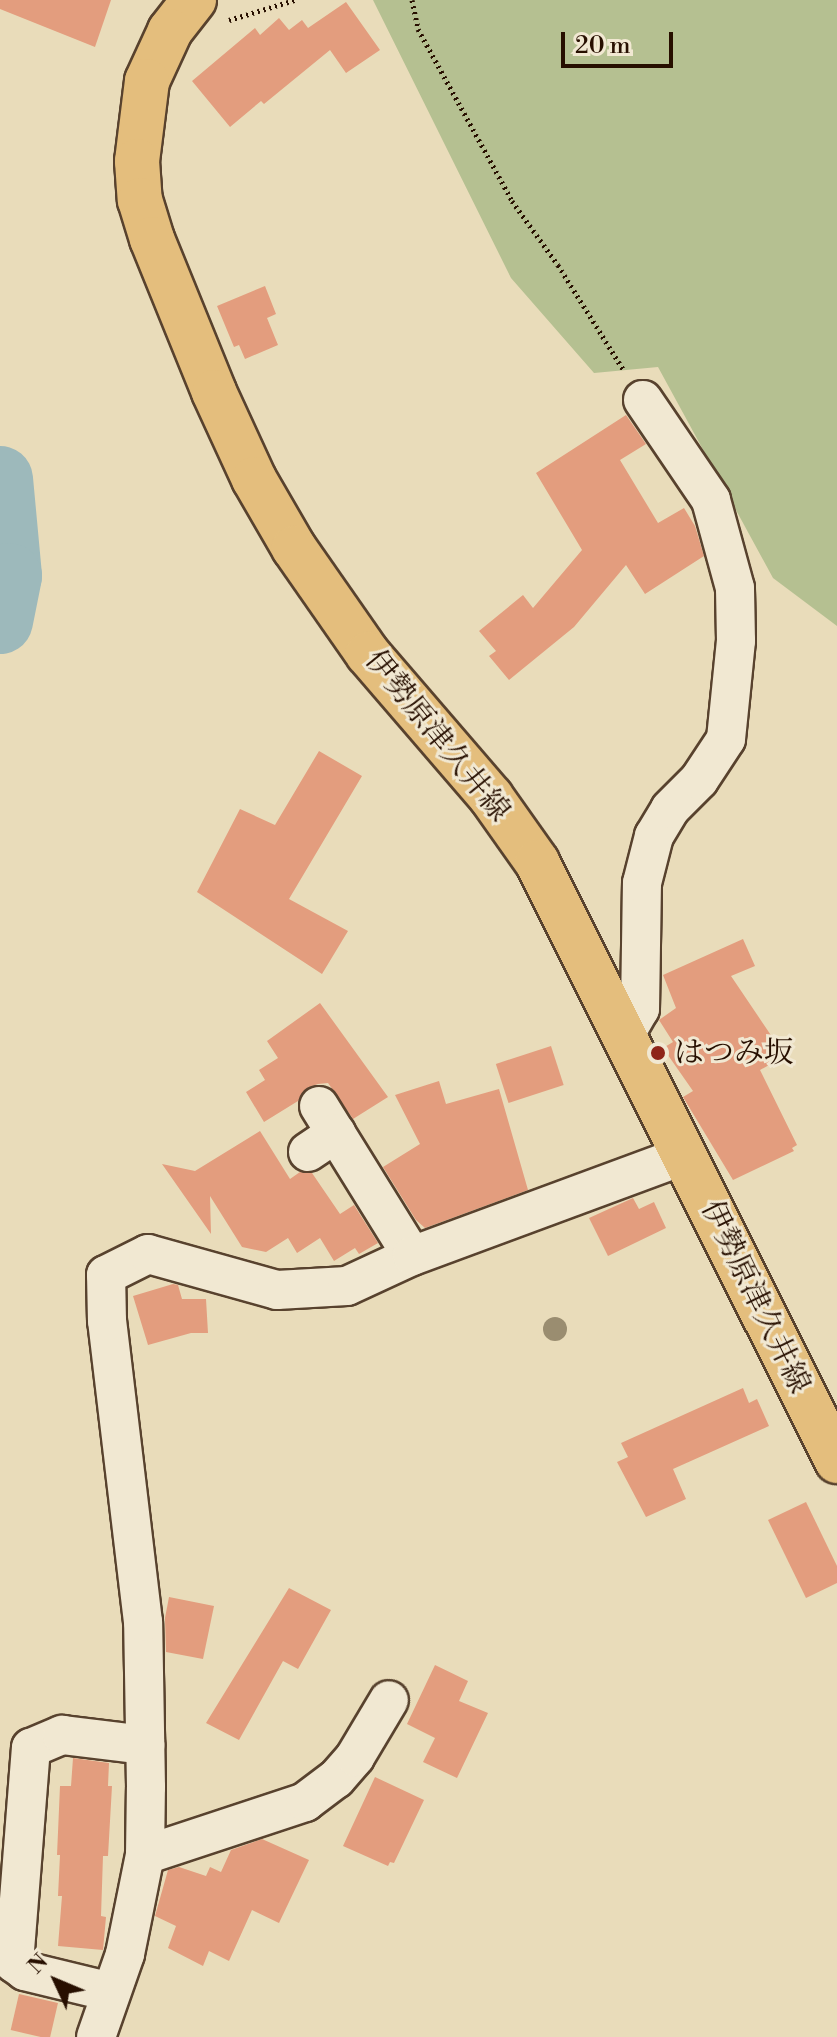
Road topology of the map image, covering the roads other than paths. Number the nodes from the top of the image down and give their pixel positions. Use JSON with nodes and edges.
{"nodes":[{"id":1,"x":189,"y":6,"type":"edge"},
{"id":2,"x":643,"y":400,"type":"road end"},
{"id":3,"x":623,"y":1038,"type":"junction"},
{"id":4,"x":321,"y":1130,"type":"dead end"},
{"id":5,"x":685,"y":1155,"type":"junction"},
{"id":6,"x":412,"y":1256,"type":"junction"},
{"id":7,"x":837,"y":1461,"type":"edge"},
{"id":8,"x":389,"y":1700,"type":"dead end"},
{"id":9,"x":145,"y":1745,"type":"junction"},
{"id":10,"x":145,"y":1855,"type":"junction"},
{"id":11,"x":111,"y":1992,"type":"junction"},
{"id":12,"x":96,"y":2037,"type":"edge"}],
"edges":[{"from":1,"to":3,"type":"main road","name":"伊勢原津久井線"},
{"from":2,"to":3,"type":"street"},
{"from":3,"to":5,"type":"main road","name":"伊勢原津久井線"},
{"from":4,"to":6,"type":"street"},
{"from":5,"to":6,"type":"street"},
{"from":5,"to":7,"type":"main road","name":"伊勢原津久井線"},
{"from":6,"to":9,"type":"street"},
{"from":8,"to":10,"type":"street"},
{"from":9,"to":10,"type":"street"},
{"from":9,"to":11,"type":"street"},
{"from":10,"to":11,"type":"street"},
{"from":11,"to":12,"type":"street"}]}
